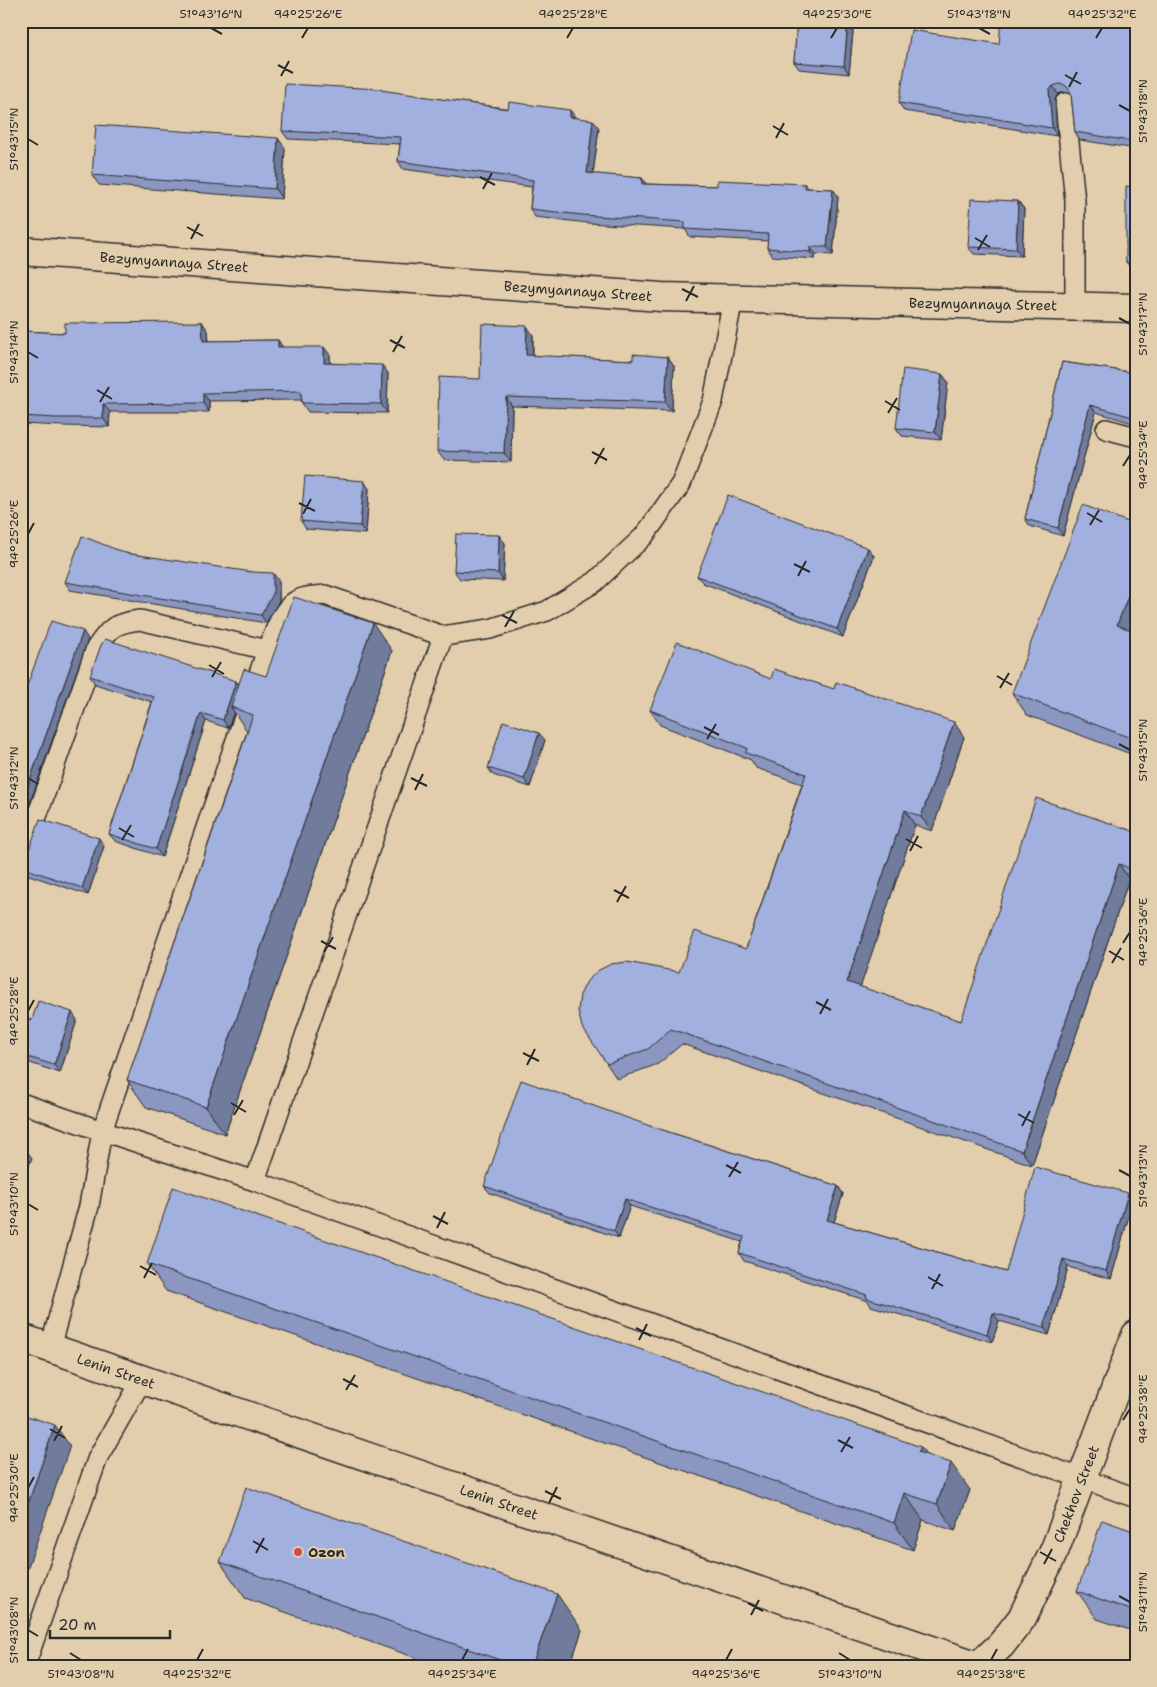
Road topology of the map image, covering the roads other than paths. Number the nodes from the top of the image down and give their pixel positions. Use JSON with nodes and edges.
{"nodes":[{"id":1,"x":1065,"y":102,"type":"dead end"},
{"id":2,"x":21,"y":251,"type":"edge"},
{"id":3,"x":733,"y":299,"type":"junction"},
{"id":4,"x":1075,"y":306,"type":"junction"},
{"id":5,"x":1136,"y":308,"type":"edge"},
{"id":6,"x":1106,"y":430,"type":"dead end"},
{"id":7,"x":1136,"y":437,"type":"edge"},
{"id":8,"x":443,"y":636,"type":"junction"},
{"id":9,"x":267,"y":650,"type":"junction"},
{"id":10,"x":21,"y":862,"type":"edge"},
{"id":11,"x":21,"y":1104,"type":"edge"},
{"id":12,"x":102,"y":1131,"type":"junction"},
{"id":13,"x":255,"y":1181,"type":"junction"},
{"id":14,"x":1136,"y":1335,"type":"edge"},
{"id":15,"x":21,"y":1338,"type":"edge"},
{"id":16,"x":50,"y":1348,"type":"junction"},
{"id":17,"x":142,"y":1380,"type":"junction"},
{"id":18,"x":1083,"y":1478,"type":"junction"},
{"id":19,"x":1136,"y":1498,"type":"edge"},
{"id":20,"x":27,"y":1664,"type":"edge"},
{"id":21,"x":978,"y":1666,"type":"edge"}],
"edges":[{"from":1,"to":4,"type":"lane"},
{"from":2,"to":3,"type":"street","name":"Bezymyannaya Street"},
{"from":3,"to":4,"type":"street","name":"Bezymyannaya Street"},
{"from":3,"to":8,"type":"lane"},
{"from":4,"to":5,"type":"street","name":"Bezymyannaya Street"},
{"from":6,"to":7,"type":"lane"},
{"from":8,"to":9,"type":"lane"},
{"from":8,"to":13,"type":"lane"},
{"from":9,"to":10,"type":"lane"},
{"from":9,"to":12,"type":"lane"},
{"from":11,"to":12,"type":"lane"},
{"from":12,"to":13,"type":"lane"},
{"from":12,"to":16,"type":"lane"},
{"from":13,"to":18,"type":"lane"},
{"from":14,"to":18,"type":"street","name":"Chekhov Street"},
{"from":15,"to":16,"type":"street","name":"Lenin Street"},
{"from":16,"to":17,"type":"street","name":"Lenin Street"},
{"from":17,"to":20,"type":"lane"},
{"from":17,"to":21,"type":"street","name":"Lenin Street"},
{"from":18,"to":19,"type":"lane"},
{"from":18,"to":21,"type":"street","name":"Chekhov Street"}]}
